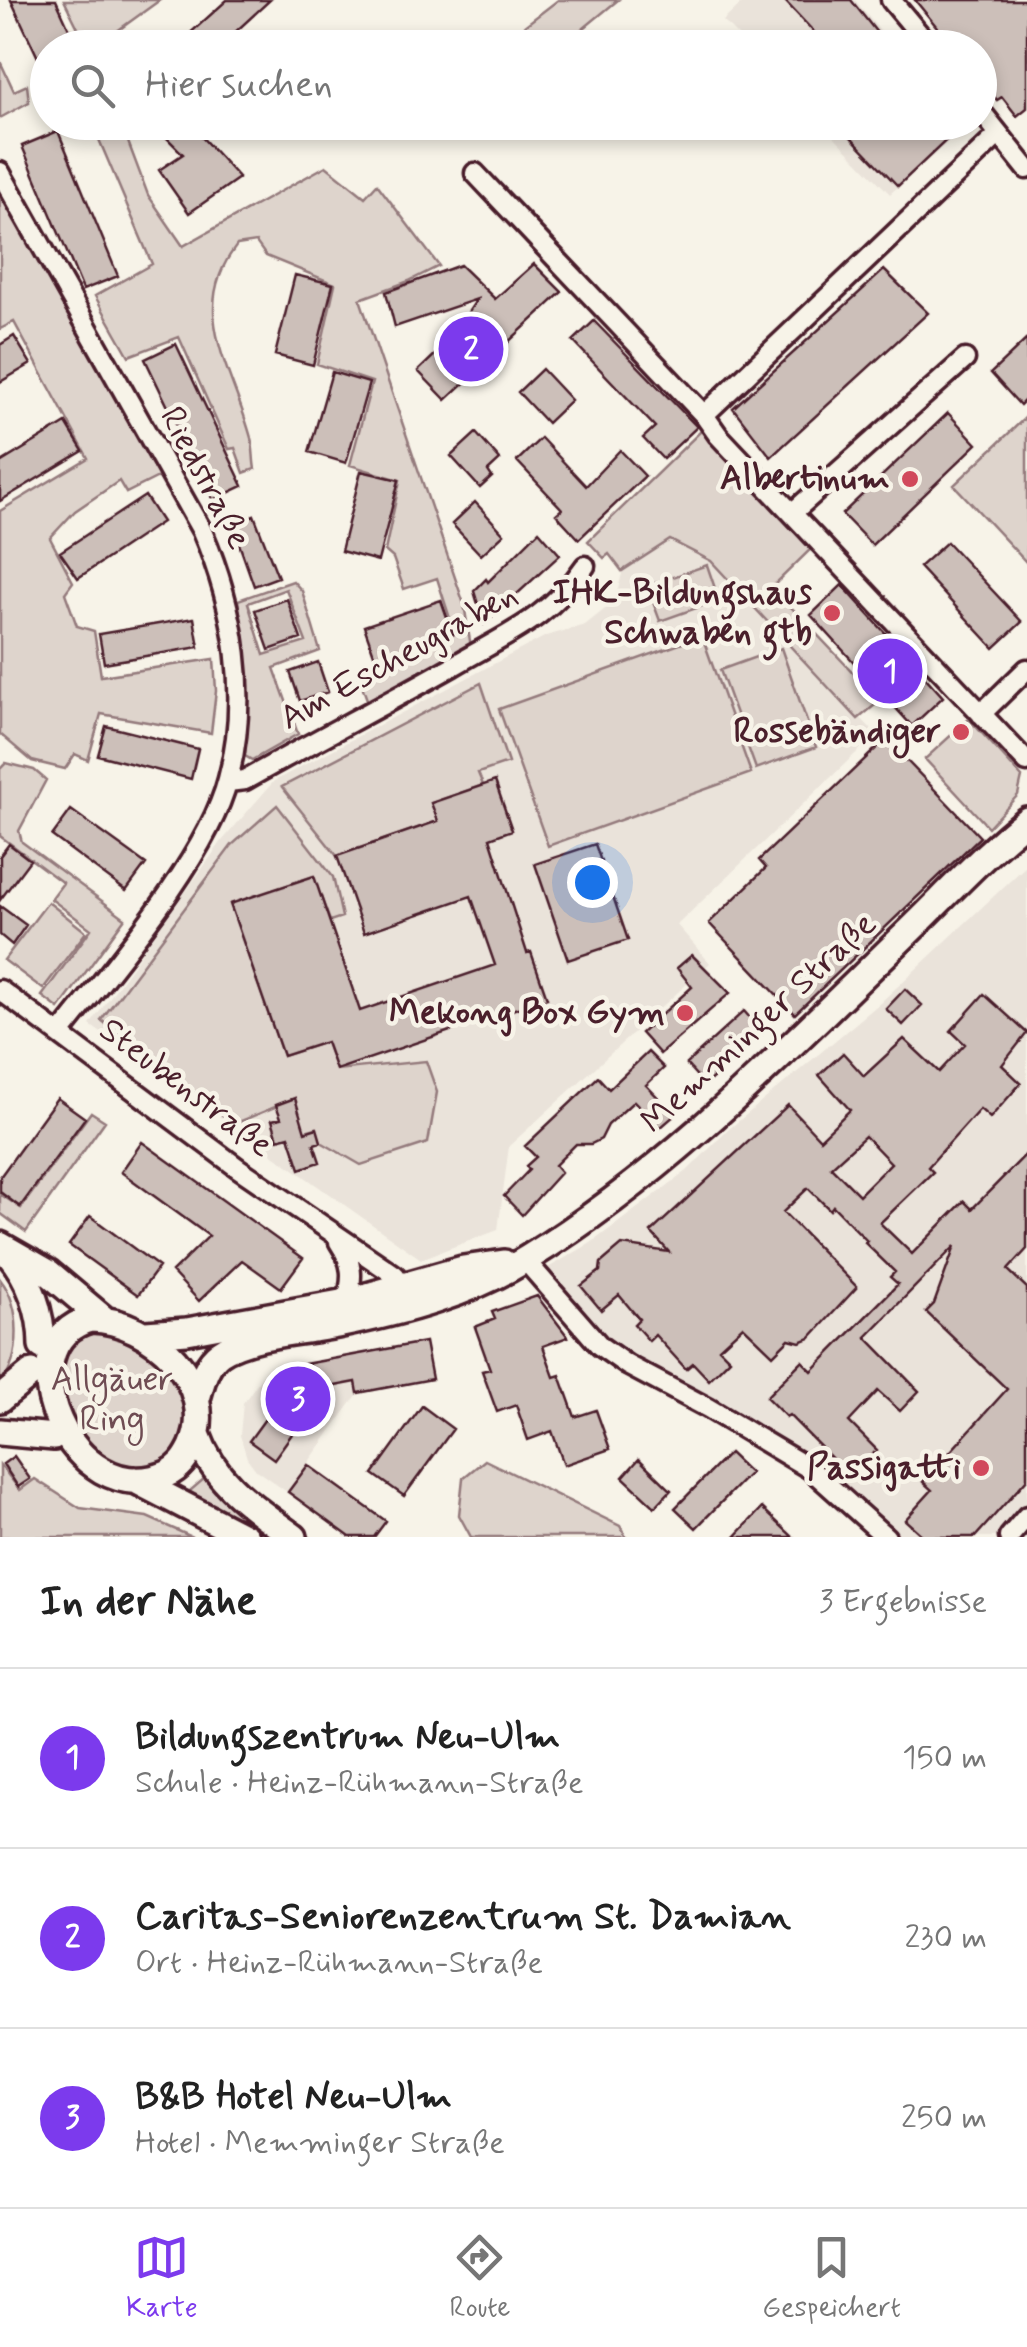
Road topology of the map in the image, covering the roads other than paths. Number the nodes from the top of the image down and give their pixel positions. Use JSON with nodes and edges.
{"nodes":[{"id":1,"x":891,"y":0,"type":"edge"},
{"id":2,"x":917,"y":30,"type":"edge"},
{"id":3,"x":998,"y":136,"type":"edge"},
{"id":4,"x":994,"y":140,"type":"edge"},
{"id":5,"x":1027,"y":169,"type":"edge"},
{"id":6,"x":0,"y":172,"type":"edge"},
{"id":7,"x":474,"y":173,"type":"dead end"},
{"id":8,"x":965,"y":359,"type":"dead end"},
{"id":9,"x":707,"y":421,"type":"junction"},
{"id":10,"x":792,"y":513,"type":"junction"},
{"id":11,"x":584,"y":566,"type":"dead end"},
{"id":12,"x":1027,"y":669,"type":"edge"},
{"id":13,"x":981,"y":714,"type":"junction"},
{"id":14,"x":1027,"y":762,"type":"edge"},
{"id":15,"x":228,"y":782,"type":"junction"},
{"id":16,"x":1027,"y":820,"type":"edge"},
{"id":17,"x":0,"y":990,"type":"edge"},
{"id":18,"x":60,"y":1034,"type":"junction"},
{"id":19,"x":336,"y":1237,"type":"junction"},
{"id":20,"x":0,"y":1245,"type":"edge"},
{"id":21,"x":525,"y":1260,"type":"junction"},
{"id":22,"x":402,"y":1300,"type":"junction"},
{"id":23,"x":346,"y":1302,"type":"junction"},
{"id":24,"x":105,"y":1320,"type":"junction"},
{"id":25,"x":146,"y":1334,"type":"junction"},
{"id":26,"x":42,"y":1346,"type":"junction"},
{"id":27,"x":32,"y":1373,"type":"junction"},
{"id":28,"x":197,"y":1399,"type":"junction"},
{"id":29,"x":0,"y":1400,"type":"edge"},
{"id":30,"x":0,"y":1432,"type":"edge"},
{"id":31,"x":198,"y":1434,"type":"junction"},
{"id":32,"x":54,"y":1437,"type":"junction"},
{"id":33,"x":135,"y":1480,"type":"junction"},
{"id":34,"x":1027,"y":1516,"type":"edge"},
{"id":35,"x":244,"y":1537,"type":"edge"},
{"id":36,"x":294,"y":1537,"type":"edge"},
{"id":37,"x":886,"y":1537,"type":"edge"},
{"id":38,"x":1009,"y":1537,"type":"edge"}],
"edges":[{"from":1,"to":2,"type":"street"},
{"from":3,"to":5,"type":"street"},
{"from":4,"to":9,"type":"street"},
{"from":6,"to":15,"type":"street","name":"Riedstraße"},
{"from":7,"to":9,"type":"street"},
{"from":8,"to":10,"type":"street"},
{"from":9,"to":10,"type":"street"},
{"from":10,"to":13,"type":"street"},
{"from":11,"to":15,"type":"street","name":"Am Escheugraben"},
{"from":12,"to":13,"type":"street"},
{"from":13,"to":14,"type":"street"},
{"from":15,"to":18,"type":"street","name":"Riedstraße"},
{"from":16,"to":21,"type":"main road","name":"Memminger Straße"},
{"from":17,"to":18,"type":"street","name":"Steubenstraße"},
{"from":18,"to":19,"type":"street","name":"Steubenstraße"},
{"from":19,"to":22,"type":"street","name":"Steubenstraße"},
{"from":19,"to":23,"type":"street"},
{"from":20,"to":24,"type":"main road"},
{"from":20,"to":26,"type":"main road"},
{"from":21,"to":22,"type":"main road","name":"Memminger Straße"},
{"from":21,"to":37,"type":"street"},
{"from":22,"to":23,"type":"main road","name":"Memminger Straße"},
{"from":22,"to":28,"type":"main road","name":"Memminger Straße"},
{"from":23,"to":25,"type":"main road","name":"Memminger Straße"},
{"from":24,"to":25,"type":"main road"},
{"from":24,"to":26,"type":"main road"},
{"from":25,"to":28,"type":"main road"},
{"from":26,"to":27,"type":"main road"},
{"from":27,"to":29,"type":"main road"},
{"from":27,"to":32,"type":"main road"},
{"from":28,"to":31,"type":"main road"},
{"from":30,"to":32,"type":"main road"},
{"from":31,"to":33,"type":"main road"},
{"from":31,"to":36,"type":"main road"},
{"from":32,"to":33,"type":"main road"},
{"from":33,"to":35,"type":"main road"},
{"from":34,"to":38,"type":"street"}]}
